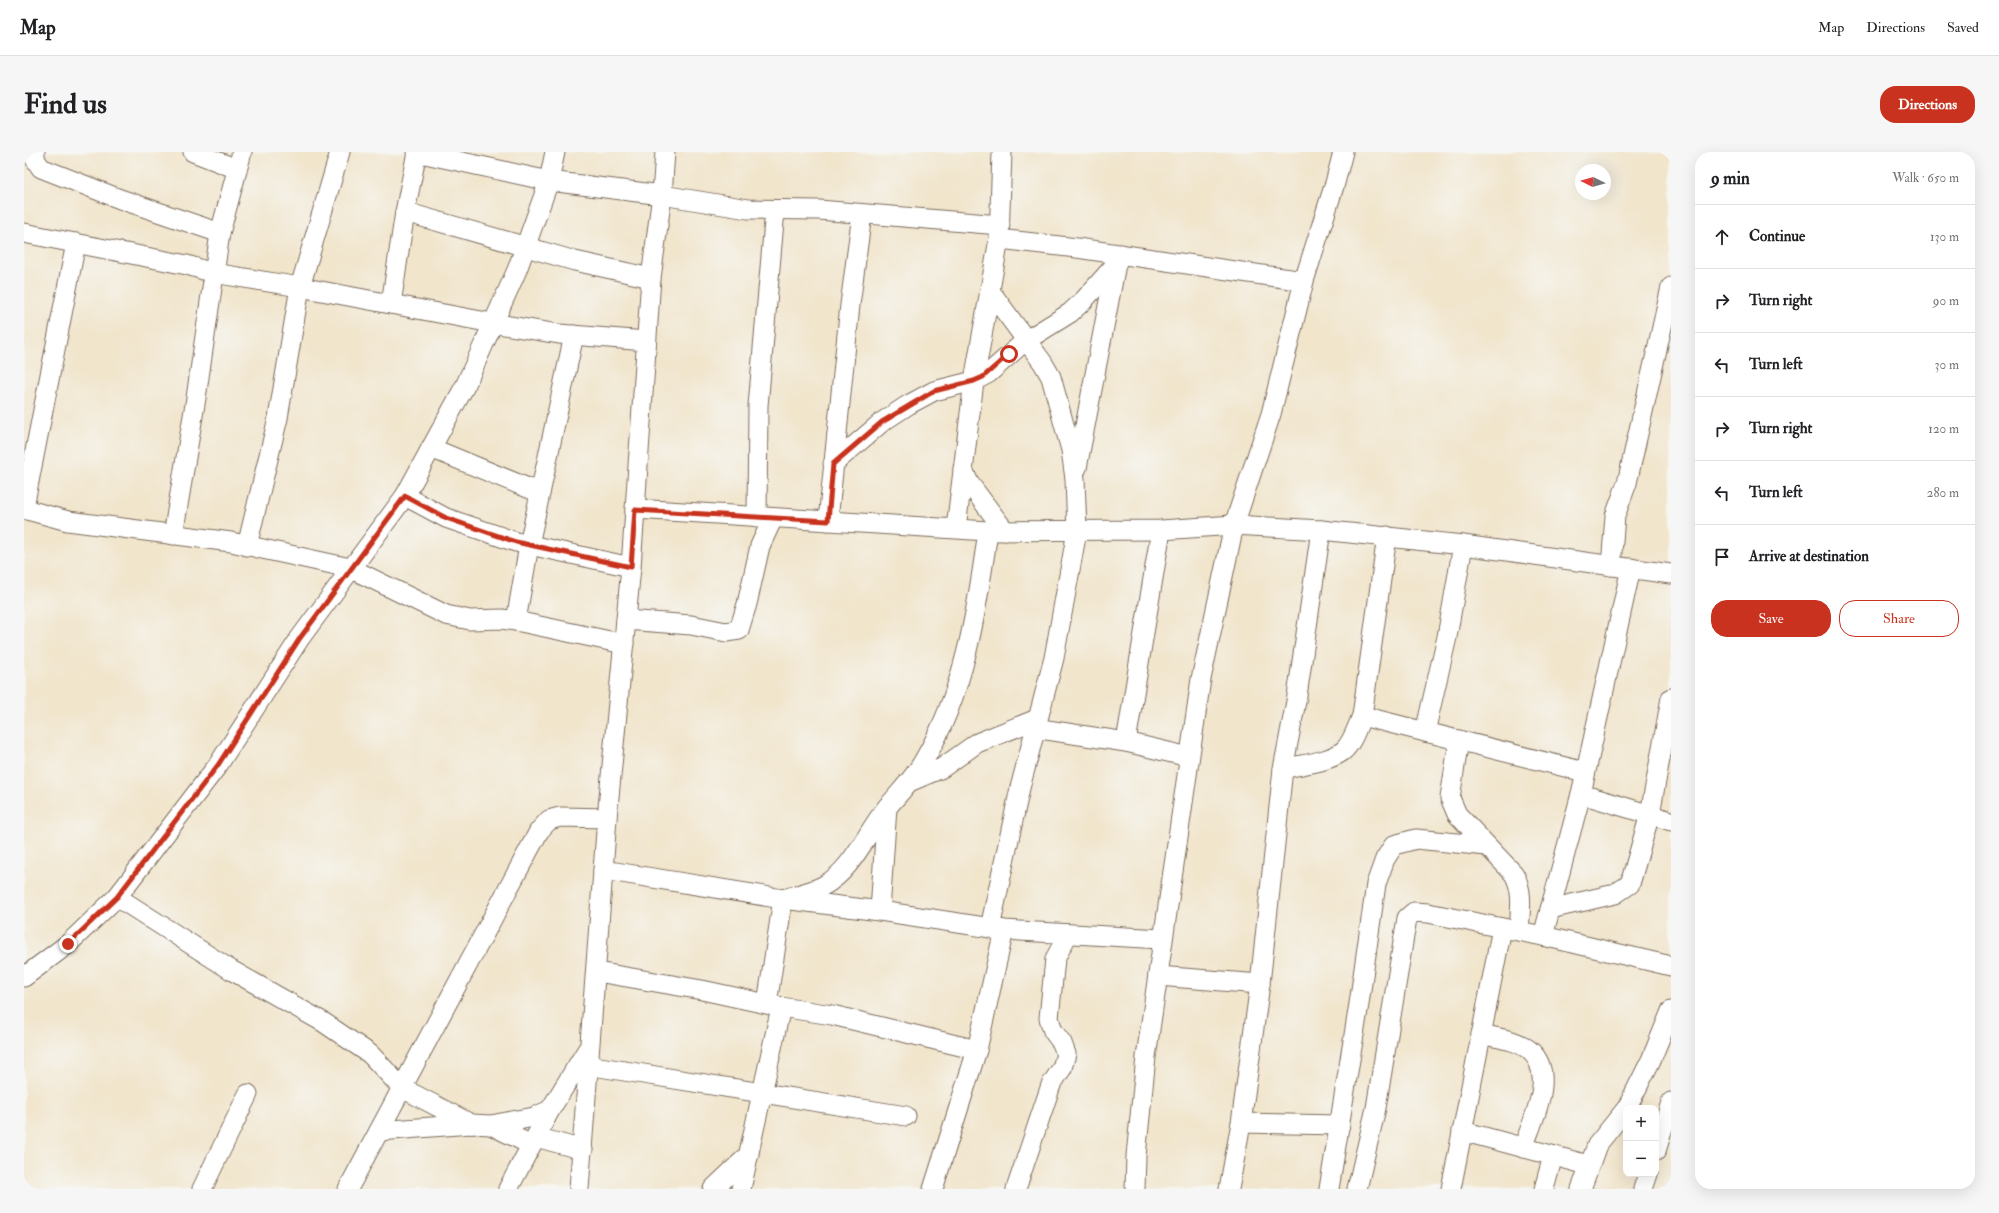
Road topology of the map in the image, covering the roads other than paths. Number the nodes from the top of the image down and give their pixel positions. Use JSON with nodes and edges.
{"nodes":[{"id":1,"x":35,"y":152,"type":"edge"},
{"id":2,"x":193,"y":152,"type":"edge"},
{"id":3,"x":340,"y":152,"type":"edge"},
{"id":4,"x":416,"y":152,"type":"edge"},
{"id":5,"x":555,"y":152,"type":"edge"},
{"id":6,"x":665,"y":152,"type":"edge"},
{"id":7,"x":1002,"y":152,"type":"edge"},
{"id":8,"x":1343,"y":152,"type":"edge"},
{"id":9,"x":240,"y":160,"type":"edge"},
{"id":10,"x":549,"y":181,"type":"junction"},
{"id":11,"x":662,"y":195,"type":"junction"},
{"id":12,"x":775,"y":210,"type":"junction"},
{"id":13,"x":405,"y":212,"type":"junction"},
{"id":14,"x":862,"y":214,"type":"junction"},
{"id":15,"x":1000,"y":232,"type":"junction"},
{"id":16,"x":24,"y":233,"type":"edge"},
{"id":17,"x":220,"y":233,"type":"junction"},
{"id":18,"x":76,"y":243,"type":"junction"},
{"id":19,"x":526,"y":246,"type":"junction"},
{"id":20,"x":1118,"y":259,"type":"junction"},
{"id":21,"x":213,"y":273,"type":"junction"},
{"id":22,"x":651,"y":278,"type":"junction"},
{"id":23,"x":1304,"y":281,"type":"junction"},
{"id":24,"x":300,"y":287,"type":"junction"},
{"id":25,"x":1671,"y":287,"type":"edge"},
{"id":26,"x":990,"y":292,"type":"junction"},
{"id":27,"x":391,"y":304,"type":"junction"},
{"id":28,"x":492,"y":323,"type":"junction"},
{"id":29,"x":574,"y":335,"type":"junction"},
{"id":30,"x":646,"y":340,"type":"junction"},
{"id":31,"x":1025,"y":341,"type":"junction"},
{"id":32,"x":974,"y":381,"type":"junction"},
{"id":33,"x":42,"y":419,"type":"junction"},
{"id":34,"x":24,"y":431,"type":"edge"},
{"id":35,"x":431,"y":448,"type":"junction"},
{"id":36,"x":833,"y":464,"type":"junction"},
{"id":37,"x":963,"y":469,"type":"junction"},
{"id":38,"x":1075,"y":479,"type":"junction"},
{"id":39,"x":540,"y":493,"type":"junction"},
{"id":40,"x":405,"y":496,"type":"junction"},
{"id":41,"x":24,"y":508,"type":"edge"},
{"id":42,"x":635,"y":510,"type":"junction"},
{"id":43,"x":765,"y":518,"type":"junction"},
{"id":44,"x":828,"y":521,"type":"junction"},
{"id":45,"x":1234,"y":525,"type":"junction"},
{"id":46,"x":956,"y":528,"type":"junction"},
{"id":47,"x":1161,"y":530,"type":"junction"},
{"id":48,"x":1321,"y":530,"type":"junction"},
{"id":49,"x":996,"y":531,"type":"junction"},
{"id":50,"x":1077,"y":531,"type":"junction"},
{"id":51,"x":173,"y":535,"type":"junction"},
{"id":52,"x":1387,"y":536,"type":"junction"},
{"id":53,"x":529,"y":545,"type":"junction"},
{"id":54,"x":1464,"y":545,"type":"junction"},
{"id":55,"x":247,"y":546,"type":"junction"},
{"id":56,"x":1611,"y":566,"type":"junction"},
{"id":57,"x":631,"y":567,"type":"junction"},
{"id":58,"x":350,"y":568,"type":"junction"},
{"id":59,"x":1631,"y":568,"type":"junction"},
{"id":60,"x":1671,"y":574,"type":"edge"},
{"id":61,"x":626,"y":620,"type":"junction"},
{"id":62,"x":516,"y":621,"type":"junction"},
{"id":63,"x":624,"y":644,"type":"junction"},
{"id":64,"x":1671,"y":698,"type":"edge"},
{"id":65,"x":1362,"y":716,"type":"junction"},
{"id":66,"x":1036,"y":724,"type":"junction"},
{"id":67,"x":1425,"y":732,"type":"junction"},
{"id":68,"x":1459,"y":740,"type":"junction"},
{"id":69,"x":1126,"y":742,"type":"junction"},
{"id":70,"x":1190,"y":757,"type":"junction"},
{"id":71,"x":1283,"y":768,"type":"junction"},
{"id":72,"x":1585,"y":772,"type":"junction"},
{"id":73,"x":909,"y":782,"type":"junction"},
{"id":74,"x":1581,"y":794,"type":"junction"},
{"id":75,"x":887,"y":807,"type":"junction"},
{"id":76,"x":1650,"y":814,"type":"junction"},
{"id":77,"x":606,"y":818,"type":"junction"},
{"id":78,"x":1671,"y":821,"type":"edge"},
{"id":79,"x":1486,"y":846,"type":"junction"},
{"id":80,"x":603,"y":870,"type":"junction"},
{"id":81,"x":117,"y":897,"type":"junction"},
{"id":82,"x":783,"y":899,"type":"junction"},
{"id":83,"x":1550,"y":909,"type":"junction"},
{"id":84,"x":880,"y":911,"type":"junction"},
{"id":85,"x":997,"y":929,"type":"junction"},
{"id":86,"x":1511,"y":929,"type":"junction"},
{"id":87,"x":1068,"y":934,"type":"junction"},
{"id":88,"x":1543,"y":936,"type":"junction"},
{"id":89,"x":1162,"y":939,"type":"junction"},
{"id":90,"x":1671,"y":966,"type":"edge"},
{"id":91,"x":597,"y":972,"type":"junction"},
{"id":92,"x":1158,"y":976,"type":"junction"},
{"id":93,"x":24,"y":977,"type":"edge"},
{"id":94,"x":1260,"y":984,"type":"junction"},
{"id":95,"x":774,"y":1006,"type":"junction"},
{"id":96,"x":1671,"y":1011,"type":"edge"},
{"id":97,"x":1482,"y":1034,"type":"junction"},
{"id":98,"x":978,"y":1050,"type":"junction"},
{"id":99,"x":588,"y":1056,"type":"junction"},
{"id":100,"x":402,"y":1088,"type":"junction"},
{"id":101,"x":248,"y":1094,"type":"dead end"},
{"id":102,"x":764,"y":1094,"type":"junction"},
{"id":103,"x":1671,"y":1102,"type":"edge"},
{"id":104,"x":1628,"y":1105,"type":"edge"},
{"id":105,"x":550,"y":1110,"type":"junction"},
{"id":106,"x":1623,"y":1112,"type":"edge"},
{"id":107,"x":906,"y":1116,"type":"dead end"},
{"id":108,"x":1241,"y":1123,"type":"junction"},
{"id":109,"x":471,"y":1124,"type":"junction"},
{"id":110,"x":490,"y":1125,"type":"junction"},
{"id":111,"x":1340,"y":1125,"type":"junction"},
{"id":112,"x":379,"y":1131,"type":"junction"},
{"id":113,"x":1462,"y":1131,"type":"junction"},
{"id":114,"x":534,"y":1141,"type":"junction"},
{"id":115,"x":1659,"y":1141,"type":"edge"},
{"id":116,"x":1523,"y":1148,"type":"junction"},
{"id":117,"x":583,"y":1150,"type":"junction"},
{"id":118,"x":749,"y":1155,"type":"junction"},
{"id":119,"x":1553,"y":1156,"type":"junction"},
{"id":120,"x":1588,"y":1166,"type":"junction"},
{"id":121,"x":1647,"y":1177,"type":"edge"},
{"id":122,"x":202,"y":1189,"type":"edge"},
{"id":123,"x":348,"y":1189,"type":"edge"},
{"id":124,"x":508,"y":1189,"type":"edge"},
{"id":125,"x":580,"y":1189,"type":"edge"},
{"id":126,"x":713,"y":1189,"type":"edge"},
{"id":127,"x":741,"y":1189,"type":"edge"},
{"id":128,"x":933,"y":1189,"type":"edge"},
{"id":129,"x":1016,"y":1189,"type":"edge"},
{"id":130,"x":1135,"y":1189,"type":"edge"},
{"id":131,"x":1228,"y":1189,"type":"edge"},
{"id":132,"x":1329,"y":1189,"type":"edge"},
{"id":133,"x":1357,"y":1189,"type":"edge"},
{"id":134,"x":1451,"y":1189,"type":"edge"},
{"id":135,"x":1544,"y":1189,"type":"edge"},
{"id":136,"x":1581,"y":1189,"type":"edge"},
{"id":137,"x":1643,"y":1189,"type":"edge"}],
"edges":[{"from":1,"to":17,"type":"street"},
{"from":2,"to":9,"type":"street"},
{"from":3,"to":24,"type":"street"},
{"from":4,"to":10,"type":"street"},
{"from":4,"to":13,"type":"street"},
{"from":5,"to":10,"type":"street"},
{"from":6,"to":11,"type":"street"},
{"from":7,"to":15,"type":"street"},
{"from":8,"to":23,"type":"street"},
{"from":9,"to":17,"type":"street"},
{"from":10,"to":11,"type":"street"},
{"from":10,"to":19,"type":"street"},
{"from":11,"to":12,"type":"street"},
{"from":11,"to":22,"type":"street"},
{"from":12,"to":14,"type":"street"},
{"from":12,"to":43,"type":"street"},
{"from":13,"to":19,"type":"street"},
{"from":13,"to":27,"type":"street"},
{"from":14,"to":15,"type":"street"},
{"from":14,"to":36,"type":"street"},
{"from":15,"to":20,"type":"street"},
{"from":15,"to":26,"type":"street"},
{"from":16,"to":18,"type":"street"},
{"from":17,"to":21,"type":"street"},
{"from":18,"to":21,"type":"street"},
{"from":18,"to":33,"type":"street"},
{"from":19,"to":22,"type":"street"},
{"from":19,"to":28,"type":"street"},
{"from":20,"to":23,"type":"street"},
{"from":20,"to":31,"type":"street"},
{"from":20,"to":38,"type":"street"},
{"from":21,"to":24,"type":"street"},
{"from":21,"to":51,"type":"street"},
{"from":22,"to":30,"type":"street"},
{"from":23,"to":45,"type":"street"},
{"from":24,"to":27,"type":"street"},
{"from":24,"to":55,"type":"street"},
{"from":25,"to":56,"type":"street"},
{"from":26,"to":31,"type":"street"},
{"from":26,"to":32,"type":"street"},
{"from":27,"to":28,"type":"street"},
{"from":28,"to":29,"type":"street"},
{"from":28,"to":35,"type":"street"},
{"from":29,"to":30,"type":"street"},
{"from":29,"to":39,"type":"street"},
{"from":30,"to":42,"type":"street"},
{"from":31,"to":32,"type":"street"},
{"from":31,"to":38,"type":"street"},
{"from":32,"to":36,"type":"street"},
{"from":32,"to":37,"type":"street"},
{"from":33,"to":34,"type":"street"},
{"from":33,"to":41,"type":"street"},
{"from":35,"to":39,"type":"street"},
{"from":35,"to":40,"type":"street"},
{"from":36,"to":44,"type":"street"},
{"from":37,"to":46,"type":"street"},
{"from":37,"to":49,"type":"street"},
{"from":38,"to":50,"type":"street"},
{"from":39,"to":53,"type":"street"},
{"from":40,"to":53,"type":"street"},
{"from":40,"to":58,"type":"street"},
{"from":41,"to":51,"type":"street"},
{"from":42,"to":43,"type":"street"},
{"from":42,"to":57,"type":"street"},
{"from":43,"to":44,"type":"street"},
{"from":43,"to":61,"type":"street"},
{"from":44,"to":46,"type":"street"},
{"from":45,"to":47,"type":"street"},
{"from":45,"to":48,"type":"street"},
{"from":45,"to":70,"type":"street"},
{"from":46,"to":49,"type":"street"},
{"from":47,"to":50,"type":"street"},
{"from":47,"to":69,"type":"street"},
{"from":48,"to":52,"type":"street"},
{"from":48,"to":71,"type":"street"},
{"from":49,"to":50,"type":"street"},
{"from":49,"to":73,"type":"street"},
{"from":50,"to":66,"type":"street"},
{"from":51,"to":55,"type":"street"},
{"from":52,"to":54,"type":"street"},
{"from":52,"to":65,"type":"street"},
{"from":53,"to":57,"type":"street"},
{"from":53,"to":62,"type":"street"},
{"from":54,"to":56,"type":"street"},
{"from":54,"to":67,"type":"street"},
{"from":55,"to":58,"type":"street"},
{"from":56,"to":59,"type":"street"},
{"from":57,"to":61,"type":"street"},
{"from":58,"to":62,"type":"street"},
{"from":58,"to":81,"type":"street"},
{"from":59,"to":60,"type":"street"},
{"from":59,"to":72,"type":"street"},
{"from":61,"to":63,"type":"street"},
{"from":62,"to":63,"type":"street"},
{"from":63,"to":77,"type":"street"},
{"from":64,"to":76,"type":"street"},
{"from":65,"to":67,"type":"street"},
{"from":65,"to":71,"type":"street"},
{"from":66,"to":69,"type":"street"},
{"from":66,"to":73,"type":"street"},
{"from":66,"to":85,"type":"street"},
{"from":67,"to":68,"type":"street"},
{"from":68,"to":72,"type":"street"},
{"from":68,"to":79,"type":"street"},
{"from":69,"to":70,"type":"street"},
{"from":70,"to":89,"type":"street"},
{"from":71,"to":94,"type":"street"},
{"from":72,"to":74,"type":"street"},
{"from":73,"to":75,"type":"street"},
{"from":74,"to":76,"type":"street"},
{"from":74,"to":83,"type":"street"},
{"from":75,"to":82,"type":"street"},
{"from":75,"to":84,"type":"street"},
{"from":76,"to":78,"type":"street"},
{"from":76,"to":83,"type":"street"},
{"from":77,"to":80,"type":"street"},
{"from":77,"to":100,"type":"street"},
{"from":79,"to":86,"type":"street"},
{"from":79,"to":111,"type":"street"},
{"from":80,"to":82,"type":"street"},
{"from":80,"to":91,"type":"street"},
{"from":81,"to":93,"type":"street"},
{"from":81,"to":100,"type":"street"},
{"from":82,"to":84,"type":"street"},
{"from":82,"to":95,"type":"street"},
{"from":83,"to":88,"type":"street"},
{"from":84,"to":85,"type":"street"},
{"from":85,"to":87,"type":"street"},
{"from":85,"to":98,"type":"street"},
{"from":86,"to":88,"type":"street"},
{"from":86,"to":97,"type":"street"},
{"from":86,"to":133,"type":"street"},
{"from":87,"to":89,"type":"street"},
{"from":87,"to":129,"type":"street"},
{"from":88,"to":90,"type":"street"},
{"from":89,"to":92,"type":"street"},
{"from":91,"to":95,"type":"street"},
{"from":91,"to":99,"type":"street"},
{"from":92,"to":94,"type":"street"},
{"from":92,"to":130,"type":"street"},
{"from":94,"to":108,"type":"street"},
{"from":95,"to":98,"type":"street"},
{"from":95,"to":102,"type":"street"},
{"from":96,"to":104,"type":"street"},
{"from":97,"to":113,"type":"street"},
{"from":97,"to":116,"type":"street"},
{"from":98,"to":128,"type":"street"},
{"from":99,"to":102,"type":"street"},
{"from":99,"to":105,"type":"street"},
{"from":99,"to":117,"type":"street"},
{"from":100,"to":109,"type":"street"},
{"from":100,"to":112,"type":"street"},
{"from":101,"to":122,"type":"street"},
{"from":102,"to":107,"type":"street"},
{"from":102,"to":118,"type":"street"},
{"from":103,"to":115,"type":"street"},
{"from":105,"to":110,"type":"street"},
{"from":105,"to":114,"type":"street"},
{"from":106,"to":120,"type":"street"},
{"from":108,"to":111,"type":"street"},
{"from":108,"to":131,"type":"street"},
{"from":109,"to":110,"type":"street"},
{"from":109,"to":112,"type":"street"},
{"from":110,"to":114,"type":"street"},
{"from":111,"to":132,"type":"street"},
{"from":112,"to":123,"type":"street"},
{"from":113,"to":116,"type":"street"},
{"from":113,"to":134,"type":"street"},
{"from":114,"to":117,"type":"street"},
{"from":114,"to":124,"type":"street"},
{"from":116,"to":119,"type":"street"},
{"from":117,"to":125,"type":"street"},
{"from":118,"to":126,"type":"street"},
{"from":118,"to":127,"type":"street"},
{"from":119,"to":120,"type":"street"},
{"from":119,"to":135,"type":"street"},
{"from":120,"to":136,"type":"street"},
{"from":121,"to":137,"type":"street"}]}
